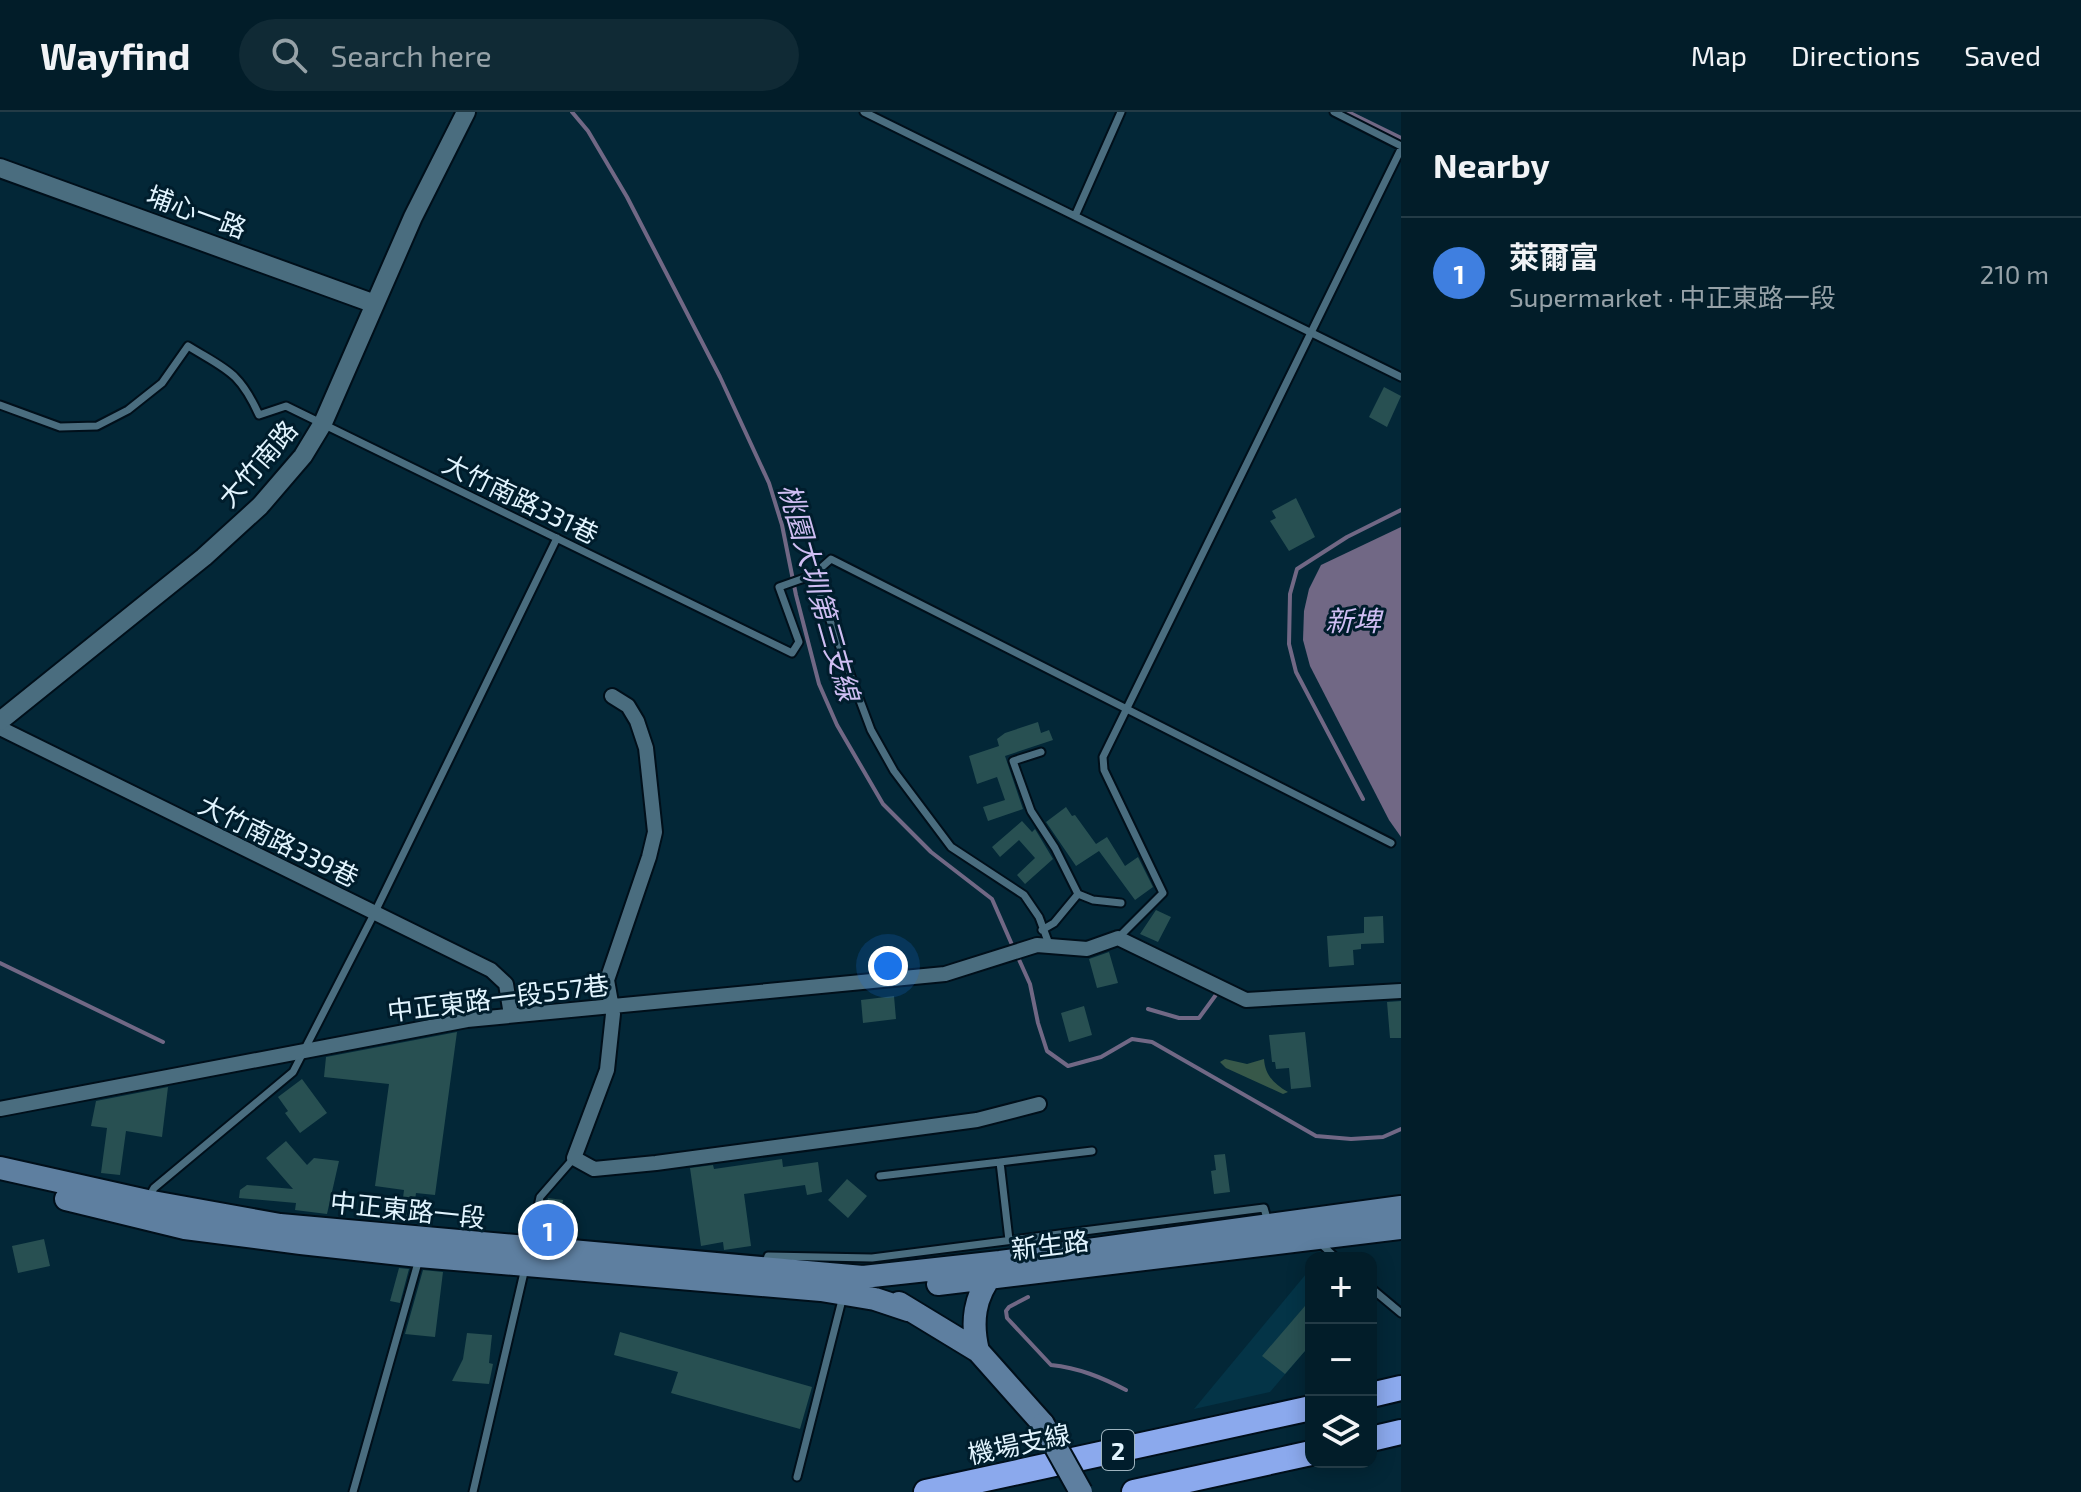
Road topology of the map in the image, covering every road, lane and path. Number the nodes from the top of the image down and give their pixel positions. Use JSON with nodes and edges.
{"nodes":[{"id":1,"x":864,"y":112,"type":"edge"},
{"id":2,"x":1121,"y":112,"type":"edge"},
{"id":3,"x":1334,"y":112,"type":"edge"},
{"id":4,"x":462,"y":114,"type":"edge"},
{"id":5,"x":1401,"y":147,"type":"edge"},
{"id":6,"x":0,"y":168,"type":"edge"},
{"id":7,"x":1075,"y":216,"type":"junction"},
{"id":8,"x":375,"y":304,"type":"junction"},
{"id":9,"x":1313,"y":332,"type":"junction"},
{"id":10,"x":1401,"y":377,"type":"edge"},
{"id":11,"x":0,"y":405,"type":"edge"},
{"id":12,"x":323,"y":423,"type":"junction"},
{"id":13,"x":557,"y":538,"type":"junction"},
{"id":14,"x":813,"y":575,"type":"junction"},
{"id":15,"x":612,"y":696,"type":"dead end"},
{"id":16,"x":1127,"y":707,"type":"junction"},
{"id":17,"x":0,"y":721,"type":"edge"},
{"id":18,"x":0,"y":728,"type":"edge"},
{"id":19,"x":1041,"y":752,"type":"dead end"},
{"id":20,"x":1391,"y":843,"type":"dead end"},
{"id":21,"x":1078,"y":894,"type":"junction"},
{"id":22,"x":1121,"y":903,"type":"dead end"},
{"id":23,"x":374,"y":914,"type":"junction"},
{"id":24,"x":1118,"y":938,"type":"junction"},
{"id":25,"x":1043,"y":939,"type":"junction"},
{"id":26,"x":1401,"y":991,"type":"edge"},
{"id":27,"x":611,"y":1006,"type":"junction"},
{"id":28,"x":511,"y":1015,"type":"junction"},
{"id":29,"x":306,"y":1049,"type":"junction"},
{"id":30,"x":1039,"y":1104,"type":"dead end"},
{"id":31,"x":0,"y":1109,"type":"edge"},
{"id":32,"x":1092,"y":1151,"type":"dead end"},
{"id":33,"x":574,"y":1158,"type":"junction"},
{"id":34,"x":1000,"y":1162,"type":"junction"},
{"id":35,"x":0,"y":1168,"type":"edge"},
{"id":36,"x":880,"y":1176,"type":"dead end"},
{"id":37,"x":0,"y":1183,"type":"edge"},
{"id":38,"x":147,"y":1201,"type":"junction"},
{"id":39,"x":1401,"y":1207,"type":"edge"},
{"id":40,"x":1401,"y":1228,"type":"edge"},
{"id":41,"x":1271,"y":1234,"type":"junction"},
{"id":42,"x":1314,"y":1238,"type":"junction"},
{"id":43,"x":1009,"y":1240,"type":"junction"},
{"id":44,"x":1329,"y":1252,"type":"edge"},
{"id":45,"x":419,"y":1256,"type":"junction"},
{"id":46,"x":527,"y":1257,"type":"junction"},
{"id":47,"x":994,"y":1271,"type":"junction"},
{"id":48,"x":762,"y":1277,"type":"junction"},
{"id":49,"x":872,"y":1283,"type":"junction"},
{"id":50,"x":1377,"y":1293,"type":"edge"},
{"id":51,"x":843,"y":1294,"type":"junction"},
{"id":52,"x":908,"y":1310,"type":"junction"},
{"id":53,"x":1401,"y":1313,"type":"edge"},
{"id":54,"x":978,"y":1351,"type":"junction"},
{"id":55,"x":1401,"y":1388,"type":"edge"},
{"id":56,"x":1377,"y":1394,"type":"edge"},
{"id":57,"x":1305,"y":1409,"type":"edge"},
{"id":58,"x":1401,"y":1432,"type":"edge"},
{"id":59,"x":1377,"y":1438,"type":"edge"},
{"id":60,"x":1401,"y":1447,"type":"edge"},
{"id":61,"x":1377,"y":1449,"type":"edge"},
{"id":62,"x":1305,"y":1456,"type":"edge"},
{"id":63,"x":797,"y":1477,"type":"dead end"},
{"id":64,"x":353,"y":1492,"type":"edge"},
{"id":65,"x":473,"y":1492,"type":"edge"},
{"id":66,"x":926,"y":1492,"type":"edge"},
{"id":67,"x":1081,"y":1492,"type":"edge"},
{"id":68,"x":1134,"y":1492,"type":"edge"}],
"edges":[{"from":1,"to":7,"type":"lane"},
{"from":2,"to":7,"type":"lane"},
{"from":3,"to":5,"type":"lane"},
{"from":4,"to":8,"type":"street","name":"大竹南路"},
{"from":5,"to":9,"type":"lane"},
{"from":6,"to":8,"type":"street","name":"埔心一路"},
{"from":7,"to":9,"type":"lane"},
{"from":8,"to":12,"type":"street","name":"大竹南路"},
{"from":9,"to":10,"type":"lane"},
{"from":9,"to":16,"type":"lane"},
{"from":11,"to":12,"type":"lane","name":"大竹南路331巷"},
{"from":12,"to":13,"type":"lane","name":"大竹南路331巷"},
{"from":12,"to":17,"type":"street","name":"大竹南路"},
{"from":13,"to":14,"type":"lane","name":"大竹南路331巷"},
{"from":13,"to":23,"type":"lane"},
{"from":14,"to":16,"type":"lane"},
{"from":14,"to":25,"type":"lane"},
{"from":15,"to":27,"type":"street"},
{"from":16,"to":20,"type":"lane"},
{"from":16,"to":24,"type":"lane"},
{"from":18,"to":23,"type":"street","name":"大竹南路339巷"},
{"from":19,"to":21,"type":"lane"},
{"from":21,"to":22,"type":"lane"},
{"from":21,"to":25,"type":"lane"},
{"from":23,"to":28,"type":"street","name":"大竹南路339巷"},
{"from":23,"to":29,"type":"lane"},
{"from":24,"to":25,"type":"street"},
{"from":24,"to":26,"type":"street"},
{"from":25,"to":27,"type":"street","name":"中正東路一段557巷"},
{"from":27,"to":28,"type":"street","name":"中正東路一段557巷"},
{"from":27,"to":33,"type":"street"},
{"from":28,"to":29,"type":"street","name":"中正東路一段557巷"},
{"from":29,"to":31,"type":"street","name":"中正東路一段557巷"},
{"from":29,"to":38,"type":"lane"},
{"from":30,"to":33,"type":"street"},
{"from":32,"to":34,"type":"lane"},
{"from":33,"to":46,"type":"lane"},
{"from":34,"to":36,"type":"lane"},
{"from":34,"to":43,"type":"lane"},
{"from":35,"to":38,"type":"main road","name":"中正東路一段"},
{"from":37,"to":45,"type":"main road","name":"中正東路一段"},
{"from":38,"to":46,"type":"main road","name":"中正東路一段"},
{"from":39,"to":41,"type":"main road","name":"新生路"},
{"from":40,"to":42,"type":"main road","name":"新生路"},
{"from":41,"to":42,"type":"main road","name":"新生路"},
{"from":41,"to":43,"type":"lane"},
{"from":41,"to":47,"type":"main road","name":"新生路"},
{"from":42,"to":44,"type":"lane"},
{"from":43,"to":48,"type":"lane"},
{"from":45,"to":46,"type":"main road","name":"中正東路一段"},
{"from":45,"to":64,"type":"lane"},
{"from":46,"to":48,"type":"main road","name":"中正東路一段"},
{"from":46,"to":65,"type":"lane"},
{"from":47,"to":49,"type":"main road","name":"中正東路一段"},
{"from":47,"to":54,"type":"main road"},
{"from":48,"to":49,"type":"main road","name":"中正東路一段"},
{"from":48,"to":51,"type":"main road","name":"中正東路一段"},
{"from":49,"to":52,"type":"main road","name":"中正東路一段"},
{"from":50,"to":53,"type":"lane"},
{"from":51,"to":52,"type":"main road","name":"中正東路一段"},
{"from":51,"to":63,"type":"lane"},
{"from":52,"to":54,"type":"main road","name":"中正東路一段"},
{"from":54,"to":67,"type":"main road","name":"中正東路一段","bridge":true},
{"from":55,"to":56,"type":"highway"},
{"from":57,"to":66,"type":"highway","name":"機場支線","number":"2"},
{"from":58,"to":59,"type":"highway"},
{"from":60,"to":61,"type":"highway"},
{"from":62,"to":68,"type":"highway","number":"2"}]}
